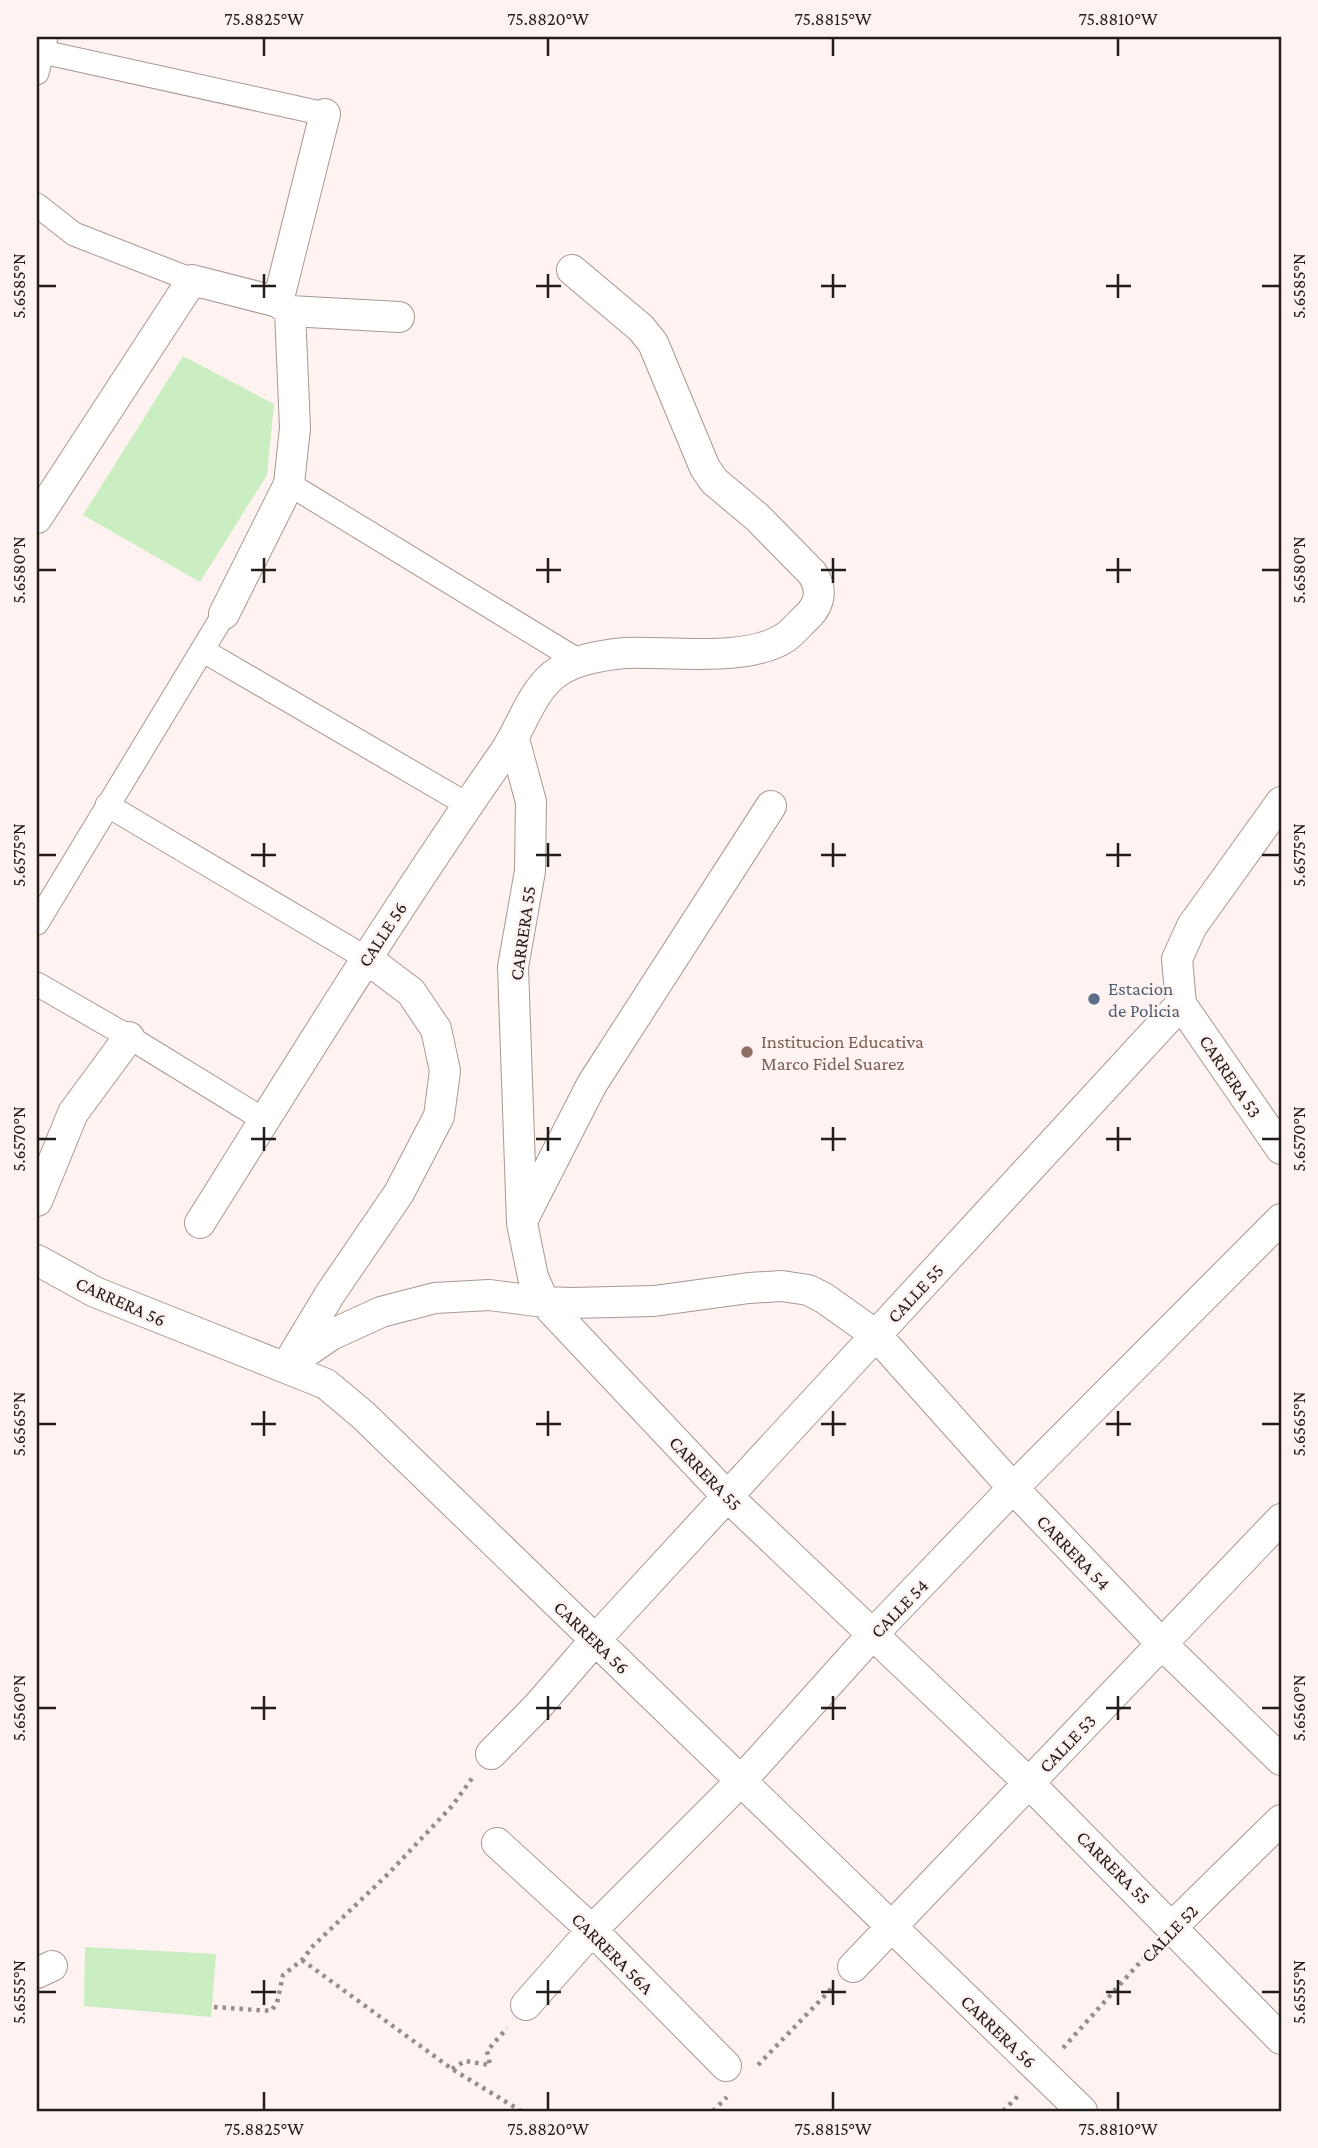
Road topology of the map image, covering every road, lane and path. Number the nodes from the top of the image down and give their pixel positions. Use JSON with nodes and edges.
{"nodes":[{"id":1,"x":42,"y":54,"type":"edge"},
{"id":2,"x":325,"y":114,"type":"joint"},
{"id":3,"x":37,"y":205,"type":"edge"},
{"id":4,"x":572,"y":270,"type":"dead end"},
{"id":5,"x":192,"y":280,"type":"junction"},
{"id":6,"x":284,"y":307,"type":"junction"},
{"id":7,"x":399,"y":317,"type":"dead end"},
{"id":8,"x":289,"y":484,"type":"junction"},
{"id":9,"x":37,"y":518,"type":"edge"},
{"id":10,"x":224,"y":614,"type":"joint"},
{"id":11,"x":202,"y":650,"type":"junction"},
{"id":12,"x":579,"y":662,"type":"junction"},
{"id":13,"x":514,"y":739,"type":"junction"},
{"id":14,"x":1281,"y":802,"type":"edge"},
{"id":15,"x":107,"y":805,"type":"junction"},
{"id":16,"x":468,"y":805,"type":"junction"},
{"id":17,"x":771,"y":806,"type":"dead end"},
{"id":18,"x":37,"y":923,"type":"edge"},
{"id":19,"x":366,"y":958,"type":"junction"},
{"id":20,"x":37,"y":984,"type":"edge"},
{"id":21,"x":1181,"y":1004,"type":"junction"},
{"id":22,"x":129,"y":1037,"type":"junction"},
{"id":23,"x":264,"y":1120,"type":"junction"},
{"id":24,"x":1281,"y":1149,"type":"edge"},
{"id":25,"x":37,"y":1201,"type":"edge"},
{"id":26,"x":1281,"y":1219,"type":"edge"},
{"id":27,"x":200,"y":1223,"type":"dead end"},
{"id":28,"x":522,"y":1223,"type":"junction"},
{"id":29,"x":37,"y":1260,"type":"edge"},
{"id":30,"x":544,"y":1302,"type":"junction"},
{"id":31,"x":876,"y":1335,"type":"junction"},
{"id":32,"x":286,"y":1366,"type":"junction"},
{"id":33,"x":1013,"y":1488,"type":"junction"},
{"id":34,"x":727,"y":1496,"type":"junction"},
{"id":35,"x":1281,"y":1519,"type":"edge"},
{"id":36,"x":872,"y":1635,"type":"junction"},
{"id":37,"x":595,"y":1640,"type":"junction"},
{"id":38,"x":1163,"y":1645,"type":"junction"},
{"id":39,"x":491,"y":1754,"type":"joint"},
{"id":40,"x":1281,"y":1760,"type":"edge"},
{"id":41,"x":740,"y":1781,"type":"junction"},
{"id":42,"x":1028,"y":1782,"type":"junction"},
{"id":43,"x":1281,"y":1821,"type":"edge"},
{"id":44,"x":497,"y":1843,"type":"dead end"},
{"id":45,"x":890,"y":1926,"type":"junction"},
{"id":46,"x":1173,"y":1926,"type":"junction"},
{"id":47,"x":592,"y":1930,"type":"junction"},
{"id":48,"x":302,"y":1961,"type":"junction"},
{"id":49,"x":853,"y":1967,"type":"joint"},
{"id":50,"x":526,"y":2005,"type":"joint"},
{"id":51,"x":214,"y":2007,"type":"dead end"},
{"id":52,"x":1281,"y":2039,"type":"edge"},
{"id":53,"x":452,"y":2069,"type":"junction"},
{"id":54,"x":1041,"y":2072,"type":"junction"},
{"id":55,"x":736,"y":2077,"type":"junction"},
{"id":56,"x":521,"y":2111,"type":"edge"},
{"id":57,"x":713,"y":2111,"type":"edge"},
{"id":58,"x":1003,"y":2111,"type":"edge"},
{"id":59,"x":1082,"y":2111,"type":"edge"}],
"edges":[{"from":1,"to":2,"type":"street"},
{"from":2,"to":6,"type":"street"},
{"from":3,"to":5,"type":"street"},
{"from":4,"to":12,"type":"street","name":"CALLE 56"},
{"from":5,"to":6,"type":"street"},
{"from":5,"to":9,"type":"street"},
{"from":6,"to":7,"type":"street"},
{"from":6,"to":8,"type":"street"},
{"from":8,"to":10,"type":"street"},
{"from":8,"to":12,"type":"street"},
{"from":10,"to":11,"type":"street"},
{"from":11,"to":15,"type":"street"},
{"from":11,"to":16,"type":"street"},
{"from":12,"to":13,"type":"street","name":"CALLE 56"},
{"from":13,"to":16,"type":"street","name":"CALLE 56"},
{"from":13,"to":28,"type":"street","name":"CARRERA 55"},
{"from":14,"to":21,"type":"street"},
{"from":15,"to":18,"type":"street"},
{"from":15,"to":19,"type":"street"},
{"from":16,"to":19,"type":"street","name":"CALLE 56"},
{"from":17,"to":28,"type":"street"},
{"from":19,"to":23,"type":"street","name":"CALLE 56"},
{"from":19,"to":32,"type":"street"},
{"from":20,"to":22,"type":"street"},
{"from":21,"to":24,"type":"street","name":"CARRERA 53"},
{"from":21,"to":31,"type":"street","name":"CALLE 55"},
{"from":22,"to":23,"type":"street"},
{"from":22,"to":25,"type":"street"},
{"from":23,"to":27,"type":"street","name":"CALLE 56"},
{"from":26,"to":33,"type":"street","name":"CALLE 54"},
{"from":28,"to":30,"type":"street","name":"CARRERA 55"},
{"from":29,"to":32,"type":"street","name":"CARRERA 56"},
{"from":30,"to":31,"type":"street","name":"CARRERA 54"},
{"from":30,"to":32,"type":"street","name":"CARRERA 54"},
{"from":30,"to":34,"type":"street","name":"CARRERA 55"},
{"from":31,"to":33,"type":"street","name":"CARRERA 54"},
{"from":31,"to":34,"type":"street","name":"CALLE 55"},
{"from":32,"to":37,"type":"street","name":"CARRERA 56"},
{"from":33,"to":36,"type":"street","name":"CALLE 54"},
{"from":33,"to":38,"type":"street","name":"CARRERA 54"},
{"from":34,"to":36,"type":"street","name":"CARRERA 55"},
{"from":34,"to":37,"type":"street","name":"CALLE 55"},
{"from":35,"to":38,"type":"street","name":"CALLE 53"},
{"from":36,"to":41,"type":"street","name":"CALLE 54"},
{"from":36,"to":42,"type":"street","name":"CARRERA 55"},
{"from":37,"to":39,"type":"street","name":"CALLE 55"},
{"from":37,"to":41,"type":"street","name":"CARRERA 56"},
{"from":38,"to":40,"type":"street","name":"CARRERA 54"},
{"from":38,"to":42,"type":"street","name":"CALLE 53"},
{"from":39,"to":48,"type":"path"},
{"from":41,"to":45,"type":"street","name":"CARRERA 56"},
{"from":41,"to":47,"type":"street","name":"CALLE 54"},
{"from":42,"to":45,"type":"street","name":"CALLE 53"},
{"from":42,"to":46,"type":"street","name":"CARRERA 55"},
{"from":43,"to":46,"type":"street","name":"CALLE 52"},
{"from":44,"to":47,"type":"street","name":"CARRERA 56A"},
{"from":45,"to":49,"type":"street","name":"CALLE 53"},
{"from":45,"to":54,"type":"street","name":"CARRERA 56"},
{"from":46,"to":52,"type":"street","name":"CARRERA 55"},
{"from":46,"to":54,"type":"path","name":"CALLE 52"},
{"from":47,"to":50,"type":"street","name":"CALLE 54"},
{"from":47,"to":55,"type":"street","name":"CARRERA 56A"},
{"from":48,"to":51,"type":"path"},
{"from":48,"to":53,"type":"path"},
{"from":49,"to":55,"type":"path"},
{"from":50,"to":53,"type":"path"},
{"from":53,"to":56,"type":"path"},
{"from":54,"to":58,"type":"path","name":"CALLE 52"},
{"from":54,"to":59,"type":"street","name":"CARRERA 56"},
{"from":55,"to":57,"type":"path"}]}
